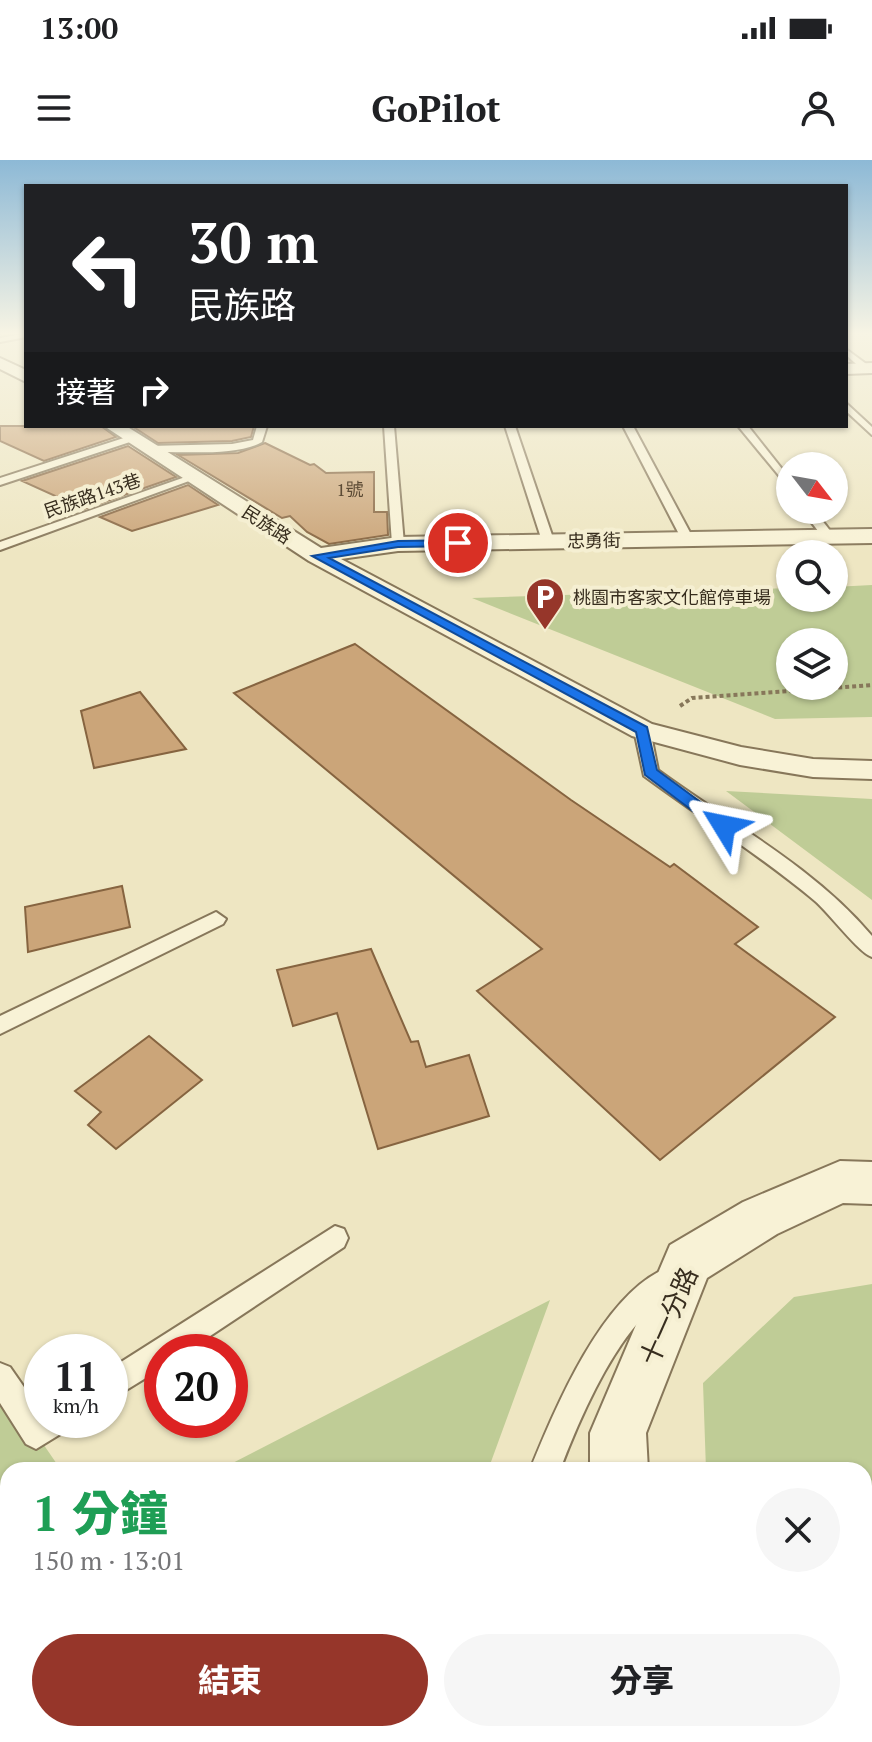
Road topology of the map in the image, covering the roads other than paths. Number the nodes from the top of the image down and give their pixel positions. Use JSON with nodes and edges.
{"nodes":[{"id":1,"x":848,"y":408,"type":"edge"},
{"id":2,"x":261,"y":428,"type":"edge"},
{"id":3,"x":389,"y":428,"type":"edge"},
{"id":4,"x":511,"y":428,"type":"edge"},
{"id":5,"x":629,"y":428,"type":"edge"},
{"id":6,"x":745,"y":428,"type":"edge"},
{"id":7,"x":872,"y":432,"type":"edge"},
{"id":8,"x":132,"y":438,"type":"edge"},
{"id":9,"x":776,"y":468,"type":"edge"},
{"id":10,"x":195,"y":477,"type":"junction"},
{"id":11,"x":0,"y":482,"type":"edge"},
{"id":12,"x":819,"y":524,"type":"edge"},
{"id":13,"x":872,"y":536,"type":"edge"},
{"id":14,"x":829,"y":537,"type":"junction"},
{"id":15,"x":687,"y":538,"type":"junction"},
{"id":16,"x":548,"y":541,"type":"junction"},
{"id":17,"x":398,"y":544,"type":"junction"},
{"id":18,"x":0,"y":546,"type":"edge"},
{"id":19,"x":317,"y":556,"type":"junction"},
{"id":20,"x":642,"y":730,"type":"junction"},
{"id":21,"x":872,"y":770,"type":"edge"},
{"id":22,"x":216,"y":919,"type":"dead end"},
{"id":23,"x":872,"y":950,"type":"edge"},
{"id":24,"x":0,"y":1026,"type":"edge"},
{"id":25,"x":872,"y":1183,"type":"edge"},
{"id":26,"x":335,"y":1238,"type":"dead end"},
{"id":27,"x":688,"y":1262,"type":"junction"},
{"id":28,"x":128,"y":1374,"type":"edge"},
{"id":29,"x":0,"y":1377,"type":"edge"},
{"id":30,"x":24,"y":1415,"type":"edge"},
{"id":31,"x":548,"y":1462,"type":"edge"},
{"id":32,"x":619,"y":1462,"type":"edge"}],
"edges":[{"from":1,"to":7,"type":"lane"},
{"from":2,"to":8,"type":"lane"},
{"from":3,"to":17,"type":"lane"},
{"from":4,"to":16,"type":"lane"},
{"from":5,"to":15,"type":"lane"},
{"from":6,"to":9,"type":"lane"},
{"from":8,"to":10,"type":"street","name":"民族路"},
{"from":8,"to":11,"type":"lane"},
{"from":10,"to":18,"type":"lane","name":"民族路143巷"},
{"from":10,"to":19,"type":"street","name":"民族路"},
{"from":12,"to":14,"type":"lane"},
{"from":13,"to":14,"type":"street","name":"忠勇街"},
{"from":14,"to":15,"type":"street","name":"忠勇街"},
{"from":15,"to":16,"type":"street","name":"忠勇街"},
{"from":16,"to":17,"type":"street","name":"忠勇街"},
{"from":17,"to":19,"type":"street","name":"忠勇街"},
{"from":19,"to":20,"type":"street","name":"民族路"},
{"from":20,"to":21,"type":"street","name":"民族路"},
{"from":20,"to":23,"type":"lane"},
{"from":22,"to":24,"type":"lane"},
{"from":25,"to":27,"type":"street","name":"十一分路"},
{"from":26,"to":28,"type":"lane"},
{"from":27,"to":31,"type":"lane"},
{"from":27,"to":32,"type":"street","name":"十一分路"},
{"from":29,"to":30,"type":"lane"}]}
